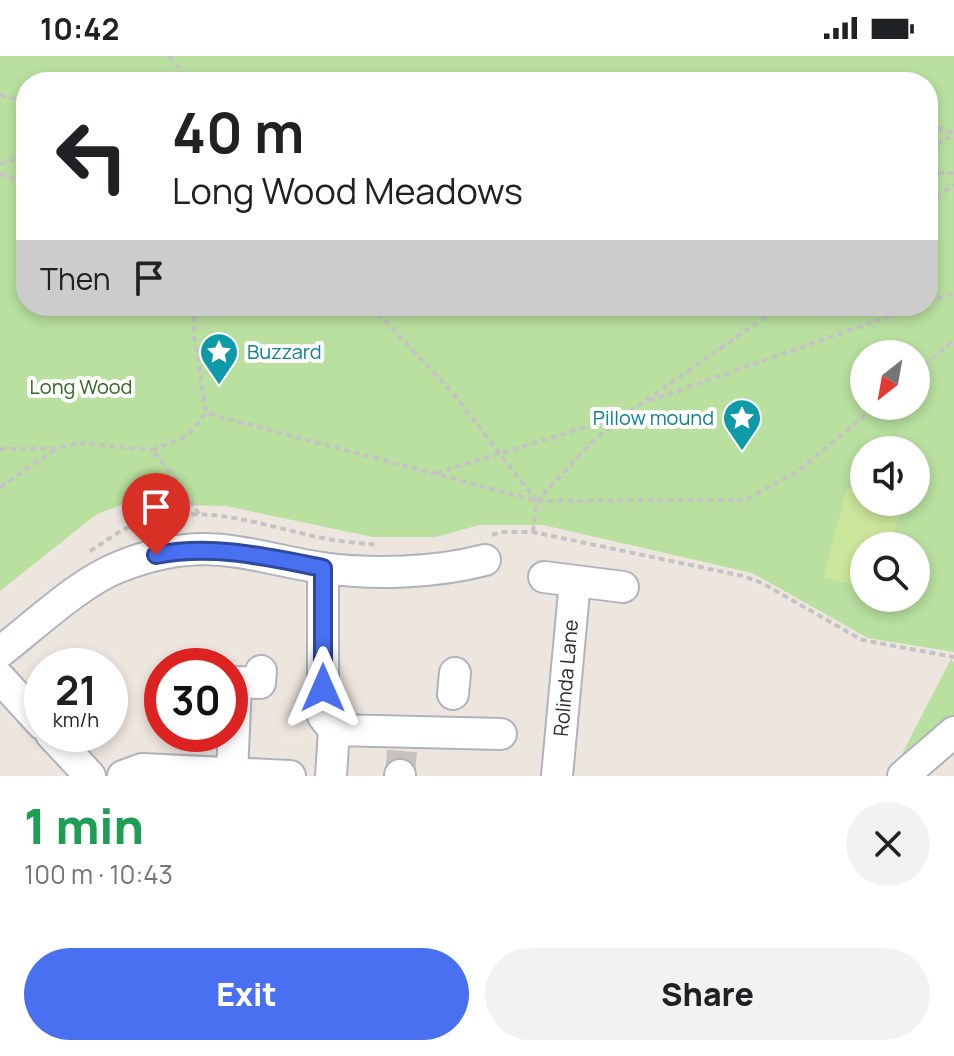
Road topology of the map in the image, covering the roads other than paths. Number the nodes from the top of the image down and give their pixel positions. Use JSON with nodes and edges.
{"nodes":[{"id":1,"x":485,"y":560,"type":"dead end"},
{"id":2,"x":323,"y":568,"type":"junction"},
{"id":3,"x":544,"y":577,"type":"dead end"},
{"id":4,"x":575,"y":581,"type":"junction"},
{"id":5,"x":623,"y":587,"type":"dead end"},
{"id":6,"x":0,"y":652,"type":"edge"},
{"id":7,"x":0,"y":678,"type":"edge"},
{"id":8,"x":24,"y":704,"type":"edge"},
{"id":9,"x":334,"y":730,"type":"junction"},
{"id":10,"x":954,"y":732,"type":"edge"},
{"id":11,"x":501,"y":734,"type":"dead end"},
{"id":12,"x":68,"y":752,"type":"edge"},
{"id":13,"x":234,"y":752,"type":"edge"},
{"id":14,"x":402,"y":758,"type":"edge"},
{"id":15,"x":180,"y":774,"type":"edge"},
{"id":16,"x":232,"y":774,"type":"edge"},
{"id":17,"x":90,"y":776,"type":"edge"},
{"id":18,"x":123,"y":776,"type":"edge"},
{"id":19,"x":290,"y":776,"type":"edge"},
{"id":20,"x":331,"y":776,"type":"edge"},
{"id":21,"x":557,"y":776,"type":"edge"},
{"id":22,"x":903,"y":776,"type":"edge"}],
"edges":[{"from":1,"to":2,"type":"street"},
{"from":2,"to":6,"type":"street"},
{"from":2,"to":9,"type":"street"},
{"from":3,"to":4,"type":"street"},
{"from":4,"to":5,"type":"street"},
{"from":4,"to":21,"type":"street","name":"Rolinda Lane"},
{"from":7,"to":8,"type":"street"},
{"from":9,"to":14,"type":"street"},
{"from":9,"to":20,"type":"street"},
{"from":10,"to":22,"type":"street"},
{"from":11,"to":14,"type":"street"},
{"from":12,"to":17,"type":"street"},
{"from":13,"to":16,"type":"street"},
{"from":15,"to":16,"type":"street"},
{"from":15,"to":18,"type":"street"},
{"from":16,"to":19,"type":"street"}]}
